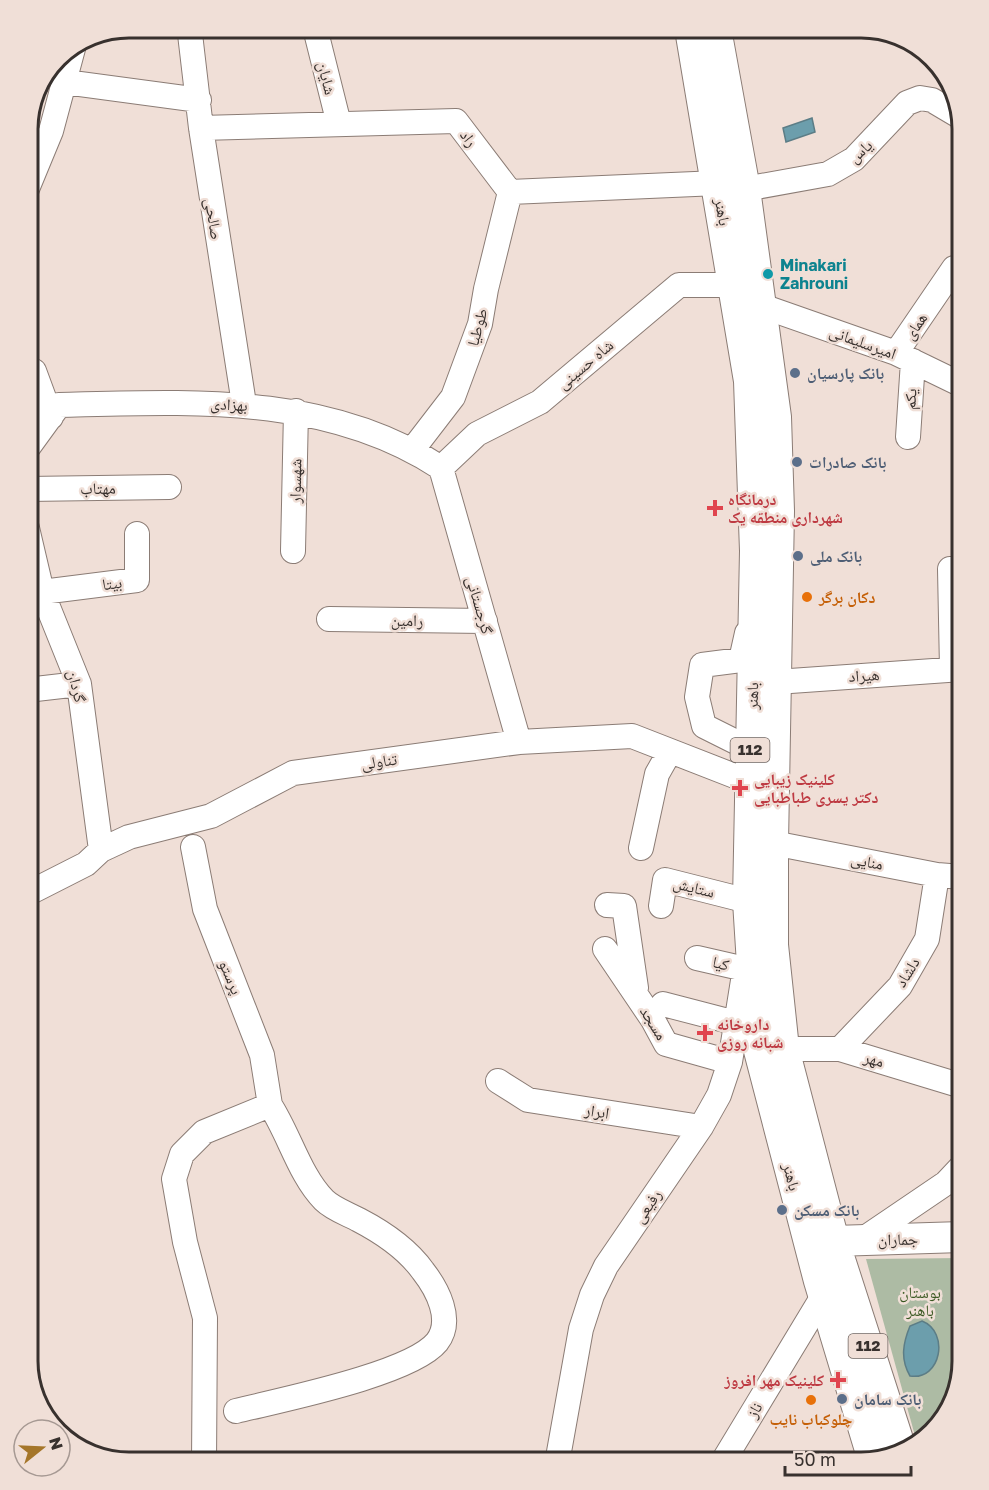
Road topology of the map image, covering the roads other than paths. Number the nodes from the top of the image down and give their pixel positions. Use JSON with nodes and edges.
{"nodes":[{"id":1,"x":191,"y":38,"type":"edge"},
{"id":2,"x":318,"y":38,"type":"edge"},
{"id":3,"x":692,"y":38,"type":"edge"},
{"id":4,"x":717,"y":38,"type":"edge"},
{"id":5,"x":71,"y":59,"type":"edge"},
{"id":6,"x":65,"y":82,"type":"junction"},
{"id":7,"x":199,"y":100,"type":"junction"},
{"id":8,"x":949,"y":111,"type":"edge"},
{"id":9,"x":339,"y":124,"type":"junction"},
{"id":10,"x":201,"y":128,"type":"junction"},
{"id":11,"x":38,"y":162,"type":"edge"},
{"id":12,"x":731,"y":186,"type":"junction"},
{"id":13,"x":510,"y":192,"type":"junction"},
{"id":14,"x":952,"y":272,"type":"edge"},
{"id":15,"x":735,"y":285,"type":"junction"},
{"id":16,"x":762,"y":306,"type":"junction"},
{"id":17,"x":905,"y":357,"type":"junction"},
{"id":18,"x":952,"y":380,"type":"edge"},
{"id":19,"x":38,"y":382,"type":"edge"},
{"id":20,"x":244,"y":404,"type":"junction"},
{"id":21,"x":296,"y":411,"type":"junction"},
{"id":22,"x":51,"y":417,"type":"junction"},
{"id":23,"x":38,"y":434,"type":"edge"},
{"id":24,"x":908,"y":437,"type":"dead end"},
{"id":25,"x":413,"y":450,"type":"junction"},
{"id":26,"x":441,"y":468,"type":"junction"},
{"id":27,"x":169,"y":487,"type":"dead end"},
{"id":28,"x":38,"y":489,"type":"edge"},
{"id":29,"x":137,"y":534,"type":"dead end"},
{"id":30,"x":293,"y":551,"type":"dead end"},
{"id":31,"x":952,"y":569,"type":"edge"},
{"id":32,"x":38,"y":575,"type":"edge"},
{"id":33,"x":42,"y":592,"type":"junction"},
{"id":34,"x":952,"y":598,"type":"edge"},
{"id":35,"x":754,"y":604,"type":"junction"},
{"id":36,"x":329,"y":619,"type":"dead end"},
{"id":37,"x":485,"y":621,"type":"junction"},
{"id":38,"x":952,"y":669,"type":"edge"},
{"id":39,"x":776,"y":682,"type":"junction"},
{"id":40,"x":79,"y":684,"type":"junction"},
{"id":41,"x":38,"y":689,"type":"edge"},
{"id":42,"x":519,"y":742,"type":"junction"},
{"id":43,"x":750,"y":748,"type":"junction"},
{"id":44,"x":670,"y":751,"type":"junction"},
{"id":45,"x":750,"y":782,"type":"junction"},
{"id":46,"x":773,"y":843,"type":"junction"},
{"id":47,"x":193,"y":848,"type":"dead end"},
{"id":48,"x":641,"y":848,"type":"dead end"},
{"id":49,"x":101,"y":850,"type":"junction"},
{"id":50,"x":937,"y":875,"type":"junction"},
{"id":51,"x":952,"y":876,"type":"edge"},
{"id":52,"x":38,"y":888,"type":"edge"},
{"id":53,"x":748,"y":902,"type":"junction"},
{"id":54,"x":607,"y":905,"type":"dead end"},
{"id":55,"x":661,"y":906,"type":"dead end"},
{"id":56,"x":605,"y":949,"type":"dead end"},
{"id":57,"x":697,"y":958,"type":"dead end"},
{"id":58,"x":747,"y":962,"type":"junction"},
{"id":59,"x":638,"y":996,"type":"junction"},
{"id":60,"x":663,"y":1004,"type":"dead end"},
{"id":61,"x":736,"y":1023,"type":"junction"},
{"id":62,"x":784,"y":1049,"type":"junction"},
{"id":63,"x":840,"y":1049,"type":"junction"},
{"id":64,"x":730,"y":1062,"type":"junction"},
{"id":65,"x":498,"y":1081,"type":"dead end"},
{"id":66,"x":952,"y":1083,"type":"edge"},
{"id":67,"x":270,"y":1106,"type":"junction"},
{"id":68,"x":701,"y":1127,"type":"junction"},
{"id":69,"x":952,"y":1177,"type":"edge"},
{"id":70,"x":952,"y":1237,"type":"edge"},
{"id":71,"x":835,"y":1243,"type":"junction"},
{"id":72,"x":823,"y":1296,"type":"junction"},
{"id":73,"x":236,"y":1411,"type":"dead end"},
{"id":74,"x":899,"y":1444,"type":"edge"},
{"id":75,"x":204,"y":1452,"type":"edge"},
{"id":76,"x":871,"y":1452,"type":"edge"},
{"id":77,"x":559,"y":1453,"type":"edge"},
{"id":78,"x":728,"y":1453,"type":"edge"}],
"edges":[{"from":1,"to":7,"type":"street","name":"صالحی"},
{"from":2,"to":9,"type":"street","name":"شایان"},
{"from":3,"to":12,"type":"main road","name":"باهنر","number":"112"},
{"from":4,"to":12,"type":"main road","name":"باهنر","number":"112"},
{"from":5,"to":6,"type":"street"},
{"from":6,"to":7,"type":"street"},
{"from":6,"to":11,"type":"street"},
{"from":7,"to":10,"type":"street","name":"صالحی"},
{"from":8,"to":12,"type":"street","name":"یاس"},
{"from":9,"to":10,"type":"street","name":"راد"},
{"from":9,"to":13,"type":"street","name":"راد"},
{"from":10,"to":20,"type":"street","name":"صالحی"},
{"from":12,"to":13,"type":"street"},
{"from":12,"to":15,"type":"main road","name":"باهنر","number":"112"},
{"from":12,"to":16,"type":"main road","name":"باهنر","number":"112"},
{"from":13,"to":25,"type":"street","name":"طوطیا"},
{"from":14,"to":17,"type":"street","name":"همای"},
{"from":15,"to":26,"type":"street","name":"شاه حسینی"},
{"from":15,"to":35,"type":"main road","name":"باهنر","number":"112"},
{"from":16,"to":17,"type":"street","name":"امیرسلیمانی"},
{"from":16,"to":39,"type":"main road","name":"باهنر","number":"112"},
{"from":17,"to":18,"type":"street","name":"امیرسلیمانی"},
{"from":17,"to":24,"type":"street","name":"یکم"},
{"from":19,"to":22,"type":"street"},
{"from":20,"to":21,"type":"street","name":"بهزادی"},
{"from":20,"to":22,"type":"street","name":"بهزادی"},
{"from":21,"to":25,"type":"street","name":"بهزادی"},
{"from":21,"to":30,"type":"street","name":"شهسوار"},
{"from":22,"to":23,"type":"street","name":"بهزادی"},
{"from":25,"to":26,"type":"street","name":"بهزادی"},
{"from":26,"to":37,"type":"street","name":"گرجستانی"},
{"from":27,"to":28,"type":"street","name":"مهتاب"},
{"from":29,"to":33,"type":"street","name":"بیتا"},
{"from":31,"to":34,"type":"street","name":"هیراد"},
{"from":32,"to":33,"type":"street","name":"گردان"},
{"from":33,"to":40,"type":"street","name":"گردان"},
{"from":35,"to":43,"type":"main road","name":"باهنر","number":"112"},
{"from":35,"to":43,"type":"street"},
{"from":36,"to":37,"type":"street","name":"رامین"},
{"from":37,"to":42,"type":"street","name":"گرجستانی"},
{"from":38,"to":39,"type":"street","name":"هیراد"},
{"from":39,"to":46,"type":"main road","name":"باهنر","number":"112"},
{"from":40,"to":41,"type":"street"},
{"from":40,"to":49,"type":"street","name":"گردان"},
{"from":42,"to":44,"type":"street","name":"تناولی"},
{"from":42,"to":49,"type":"street","name":"تناولی"},
{"from":43,"to":45,"type":"main road","name":"باهنر","number":"112"},
{"from":44,"to":45,"type":"street","name":"تناولی"},
{"from":44,"to":48,"type":"street"},
{"from":45,"to":53,"type":"main road","name":"باهنر","number":"112"},
{"from":46,"to":50,"type":"street","name":"منایی"},
{"from":46,"to":62,"type":"main road","name":"باهنر","number":"112"},
{"from":47,"to":67,"type":"street","name":"پرستو"},
{"from":49,"to":52,"type":"street","name":"تناولی"},
{"from":50,"to":51,"type":"street","name":"منایی"},
{"from":50,"to":63,"type":"street","name":"دلشاد"},
{"from":53,"to":55,"type":"street","name":"ستایش"},
{"from":53,"to":58,"type":"main road","name":"باهنر","number":"112"},
{"from":54,"to":59,"type":"street"},
{"from":56,"to":59,"type":"street","name":"مسجد"},
{"from":57,"to":58,"type":"street","name":"کیا"},
{"from":58,"to":61,"type":"street","name":"رفیعی"},
{"from":58,"to":71,"type":"main road","name":"باهنر","number":"112"},
{"from":59,"to":64,"type":"street","name":"مسجد"},
{"from":60,"to":61,"type":"street"},
{"from":61,"to":64,"type":"street","name":"رفیعی"},
{"from":62,"to":63,"type":"street","name":"مهر"},
{"from":62,"to":71,"type":"main road","name":"باهنر","number":"112"},
{"from":63,"to":66,"type":"street","name":"مهر"},
{"from":64,"to":68,"type":"street","name":"رفیعی"},
{"from":65,"to":68,"type":"street","name":"ابرار"},
{"from":67,"to":73,"type":"street","name":"پرستو"},
{"from":67,"to":75,"type":"street"},
{"from":68,"to":77,"type":"street","name":"رفیعی"},
{"from":69,"to":71,"type":"street"},
{"from":70,"to":71,"type":"main road","name":"جماران"},
{"from":71,"to":72,"type":"main road","name":"باهنر","number":"112"},
{"from":71,"to":74,"type":"main road","name":"باهنر","number":"112"},
{"from":72,"to":76,"type":"main road","name":"باهنر","number":"112"},
{"from":72,"to":78,"type":"street","name":"ناز"}]}
